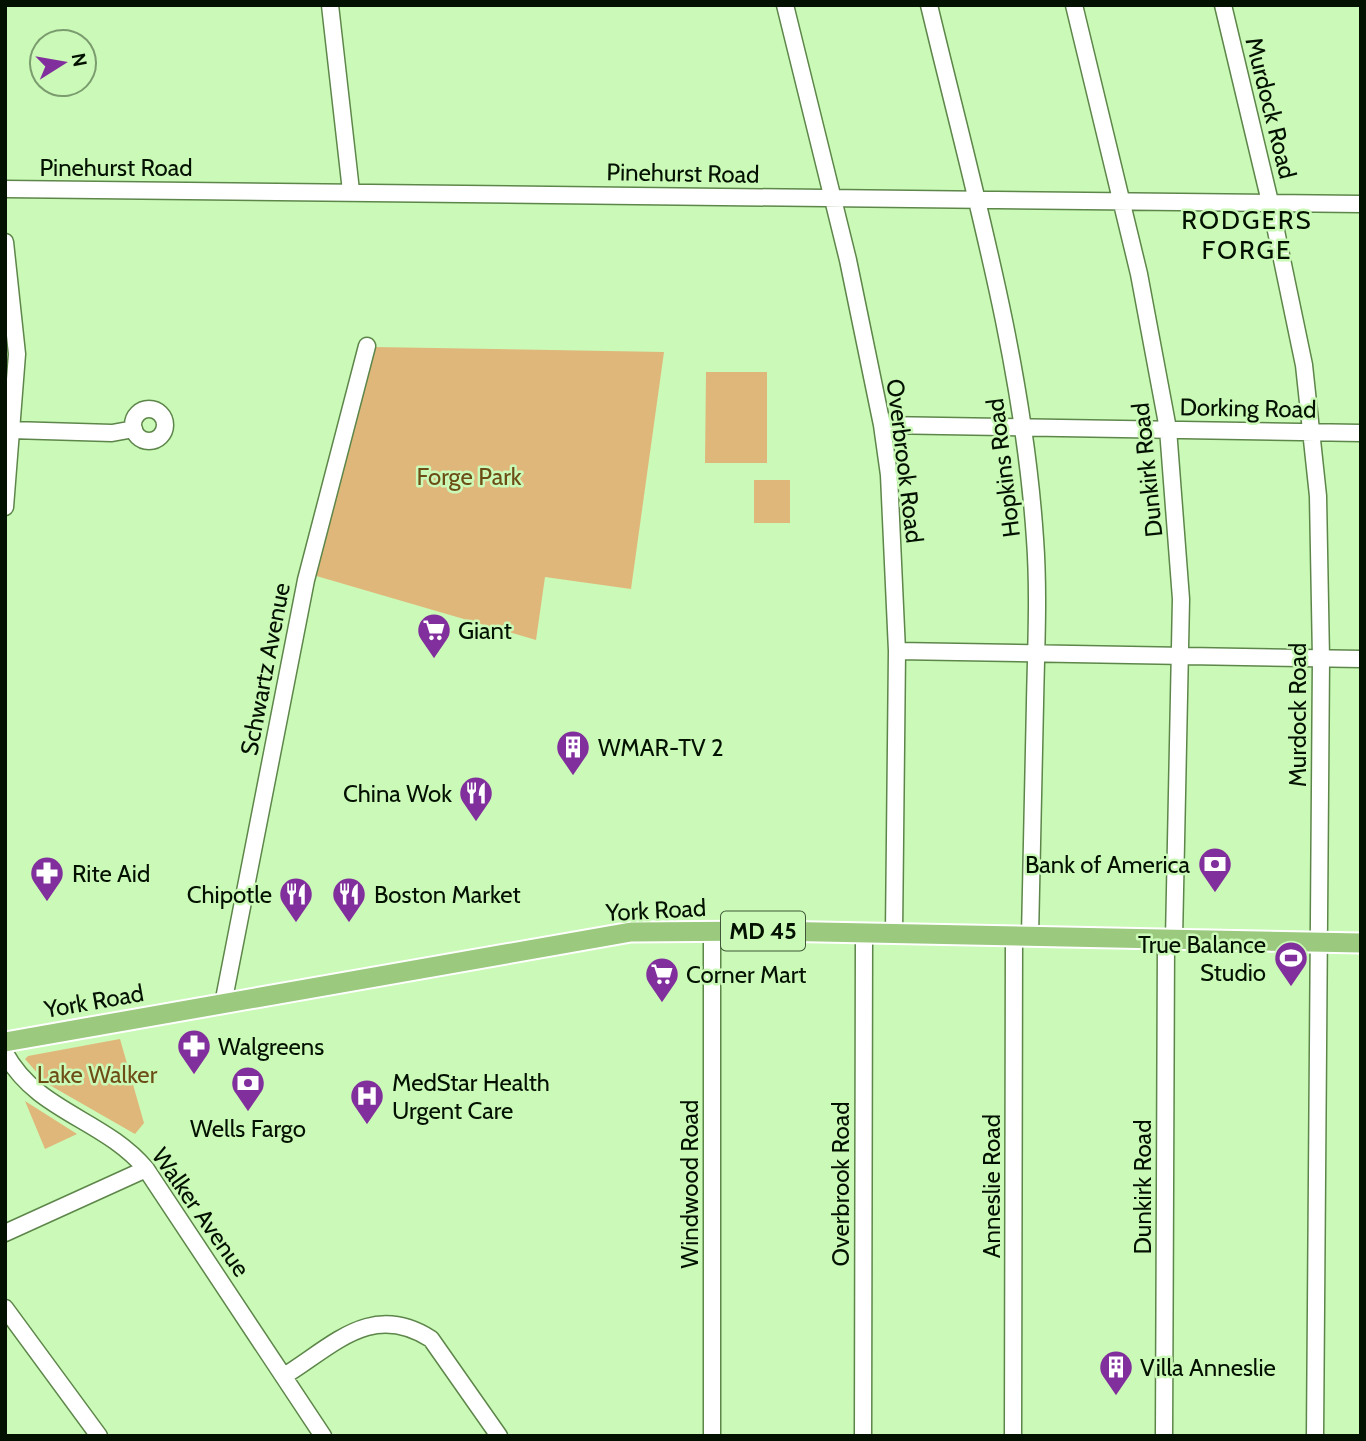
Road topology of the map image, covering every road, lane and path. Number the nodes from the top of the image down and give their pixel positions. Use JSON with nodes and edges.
{"nodes":[{"id":1,"x":330,"y":5,"type":"edge"},
{"id":2,"x":785,"y":5,"type":"edge"},
{"id":3,"x":929,"y":5,"type":"edge"},
{"id":4,"x":1074,"y":5,"type":"edge"},
{"id":5,"x":1223,"y":5,"type":"edge"},
{"id":6,"x":5,"y":189,"type":"edge"},
{"id":7,"x":351,"y":191,"type":"junction"},
{"id":8,"x":832,"y":198,"type":"junction"},
{"id":9,"x":976,"y":199,"type":"junction"},
{"id":10,"x":1270,"y":202,"type":"junction"},
{"id":11,"x":1122,"y":204,"type":"junction"},
{"id":12,"x":1361,"y":204,"type":"edge"},
{"id":13,"x":5,"y":242,"type":"edge"},
{"id":14,"x":367,"y":346,"type":"dead end"},
{"id":15,"x":10,"y":386,"type":"edge"},
{"id":16,"x":882,"y":425,"type":"junction"},
{"id":17,"x":1023,"y":425,"type":"junction"},
{"id":18,"x":134,"y":429,"type":"dead end"},
{"id":19,"x":1168,"y":429,"type":"junction"},
{"id":20,"x":11,"y":430,"type":"junction"},
{"id":21,"x":1312,"y":432,"type":"junction"},
{"id":22,"x":1361,"y":433,"type":"edge"},
{"id":23,"x":5,"y":507,"type":"edge"},
{"id":24,"x":897,"y":651,"type":"junction"},
{"id":25,"x":1036,"y":654,"type":"junction"},
{"id":26,"x":1179,"y":656,"type":"junction"},
{"id":27,"x":1321,"y":659,"type":"junction"},
{"id":28,"x":1361,"y":659,"type":"edge"},
{"id":29,"x":712,"y":932,"type":"junction"},
{"id":30,"x":864,"y":933,"type":"junction"},
{"id":31,"x":894,"y":933,"type":"junction"},
{"id":32,"x":1022,"y":936,"type":"junction"},
{"id":33,"x":1170,"y":939,"type":"junction"},
{"id":34,"x":1317,"y":942,"type":"junction"},
{"id":35,"x":1361,"y":943,"type":"edge"},
{"id":36,"x":223,"y":1004,"type":"junction"},
{"id":37,"x":5,"y":1042,"type":"edge"},
{"id":38,"x":5,"y":1052,"type":"edge"},
{"id":39,"x":146,"y":1169,"type":"junction"},
{"id":40,"x":5,"y":1233,"type":"edge"},
{"id":41,"x":5,"y":1308,"type":"edge"},
{"id":42,"x":284,"y":1376,"type":"junction"},
{"id":43,"x":99,"y":1436,"type":"edge"},
{"id":44,"x":323,"y":1436,"type":"edge"},
{"id":45,"x":499,"y":1436,"type":"edge"},
{"id":46,"x":712,"y":1436,"type":"edge"},
{"id":47,"x":863,"y":1436,"type":"edge"},
{"id":48,"x":1013,"y":1436,"type":"edge"},
{"id":49,"x":1164,"y":1436,"type":"edge"},
{"id":50,"x":1315,"y":1436,"type":"edge"}],
"edges":[{"from":1,"to":7,"type":"street"},
{"from":2,"to":8,"type":"street","name":"Overbrook Road"},
{"from":3,"to":9,"type":"street","name":"Hopkins Road"},
{"from":4,"to":11,"type":"street","name":"Dunkirk Road"},
{"from":5,"to":10,"type":"street","name":"Murdock Road"},
{"from":6,"to":7,"type":"street","name":"Pinehurst Road"},
{"from":7,"to":8,"type":"street","name":"Pinehurst Road"},
{"from":8,"to":9,"type":"street","name":"Pinehurst Road"},
{"from":8,"to":16,"type":"street","name":"Overbrook Road"},
{"from":9,"to":11,"type":"street","name":"Pinehurst Road"},
{"from":9,"to":17,"type":"street","name":"Hopkins Road"},
{"from":10,"to":11,"type":"street","name":"Pinehurst Road"},
{"from":10,"to":12,"type":"street","name":"Pinehurst Road"},
{"from":10,"to":21,"type":"street","name":"Murdock Road"},
{"from":11,"to":19,"type":"street","name":"Dunkirk Road"},
{"from":13,"to":15,"type":"street"},
{"from":14,"to":36,"type":"street","name":"Schwartz Avenue"},
{"from":15,"to":20,"type":"street"},
{"from":16,"to":17,"type":"street","name":"Dorking Road"},
{"from":16,"to":24,"type":"street","name":"Overbrook Road"},
{"from":17,"to":19,"type":"street","name":"Dorking Road"},
{"from":17,"to":25,"type":"street","name":"Hopkins Road"},
{"from":18,"to":20,"type":"street"},
{"from":19,"to":21,"type":"street","name":"Dorking Road"},
{"from":19,"to":26,"type":"street","name":"Dunkirk Road"},
{"from":20,"to":23,"type":"street"},
{"from":21,"to":22,"type":"street","name":"Dorking Road"},
{"from":21,"to":27,"type":"street","name":"Murdock Road"},
{"from":24,"to":25,"type":"street"},
{"from":24,"to":31,"type":"street","name":"Overbrook Road"},
{"from":25,"to":26,"type":"street"},
{"from":25,"to":32,"type":"street","name":"Hopkins Road"},
{"from":26,"to":27,"type":"street"},
{"from":26,"to":33,"type":"street","name":"Dunkirk Road"},
{"from":27,"to":28,"type":"street"},
{"from":27,"to":34,"type":"street","name":"Murdock Road"},
{"from":29,"to":30,"type":"main road","name":"York Road","number":"MD 45"},
{"from":29,"to":36,"type":"main road","name":"York Road","number":"MD 45"},
{"from":29,"to":46,"type":"street","name":"Windwood Road"},
{"from":30,"to":31,"type":"main road","name":"York Road","number":"MD 45"},
{"from":30,"to":47,"type":"street","name":"Overbrook Road"},
{"from":31,"to":32,"type":"main road","name":"York Road","number":"MD 45"},
{"from":32,"to":33,"type":"main road","name":"York Road","number":"MD 45"},
{"from":32,"to":48,"type":"street","name":"Anneslie Road"},
{"from":33,"to":34,"type":"main road","name":"York Road","number":"MD 45"},
{"from":33,"to":49,"type":"street","name":"Dunkirk Road"},
{"from":34,"to":35,"type":"main road","name":"York Road","number":"MD 45"},
{"from":34,"to":50,"type":"street","name":"Murdock Road"},
{"from":36,"to":37,"type":"main road","name":"York Road"},
{"from":38,"to":39,"type":"street","name":"Walker Avenue"},
{"from":39,"to":40,"type":"street"},
{"from":39,"to":42,"type":"street","name":"Walker Avenue"},
{"from":41,"to":43,"type":"street"},
{"from":42,"to":44,"type":"street","name":"Walker Avenue"},
{"from":42,"to":45,"type":"street"}]}
